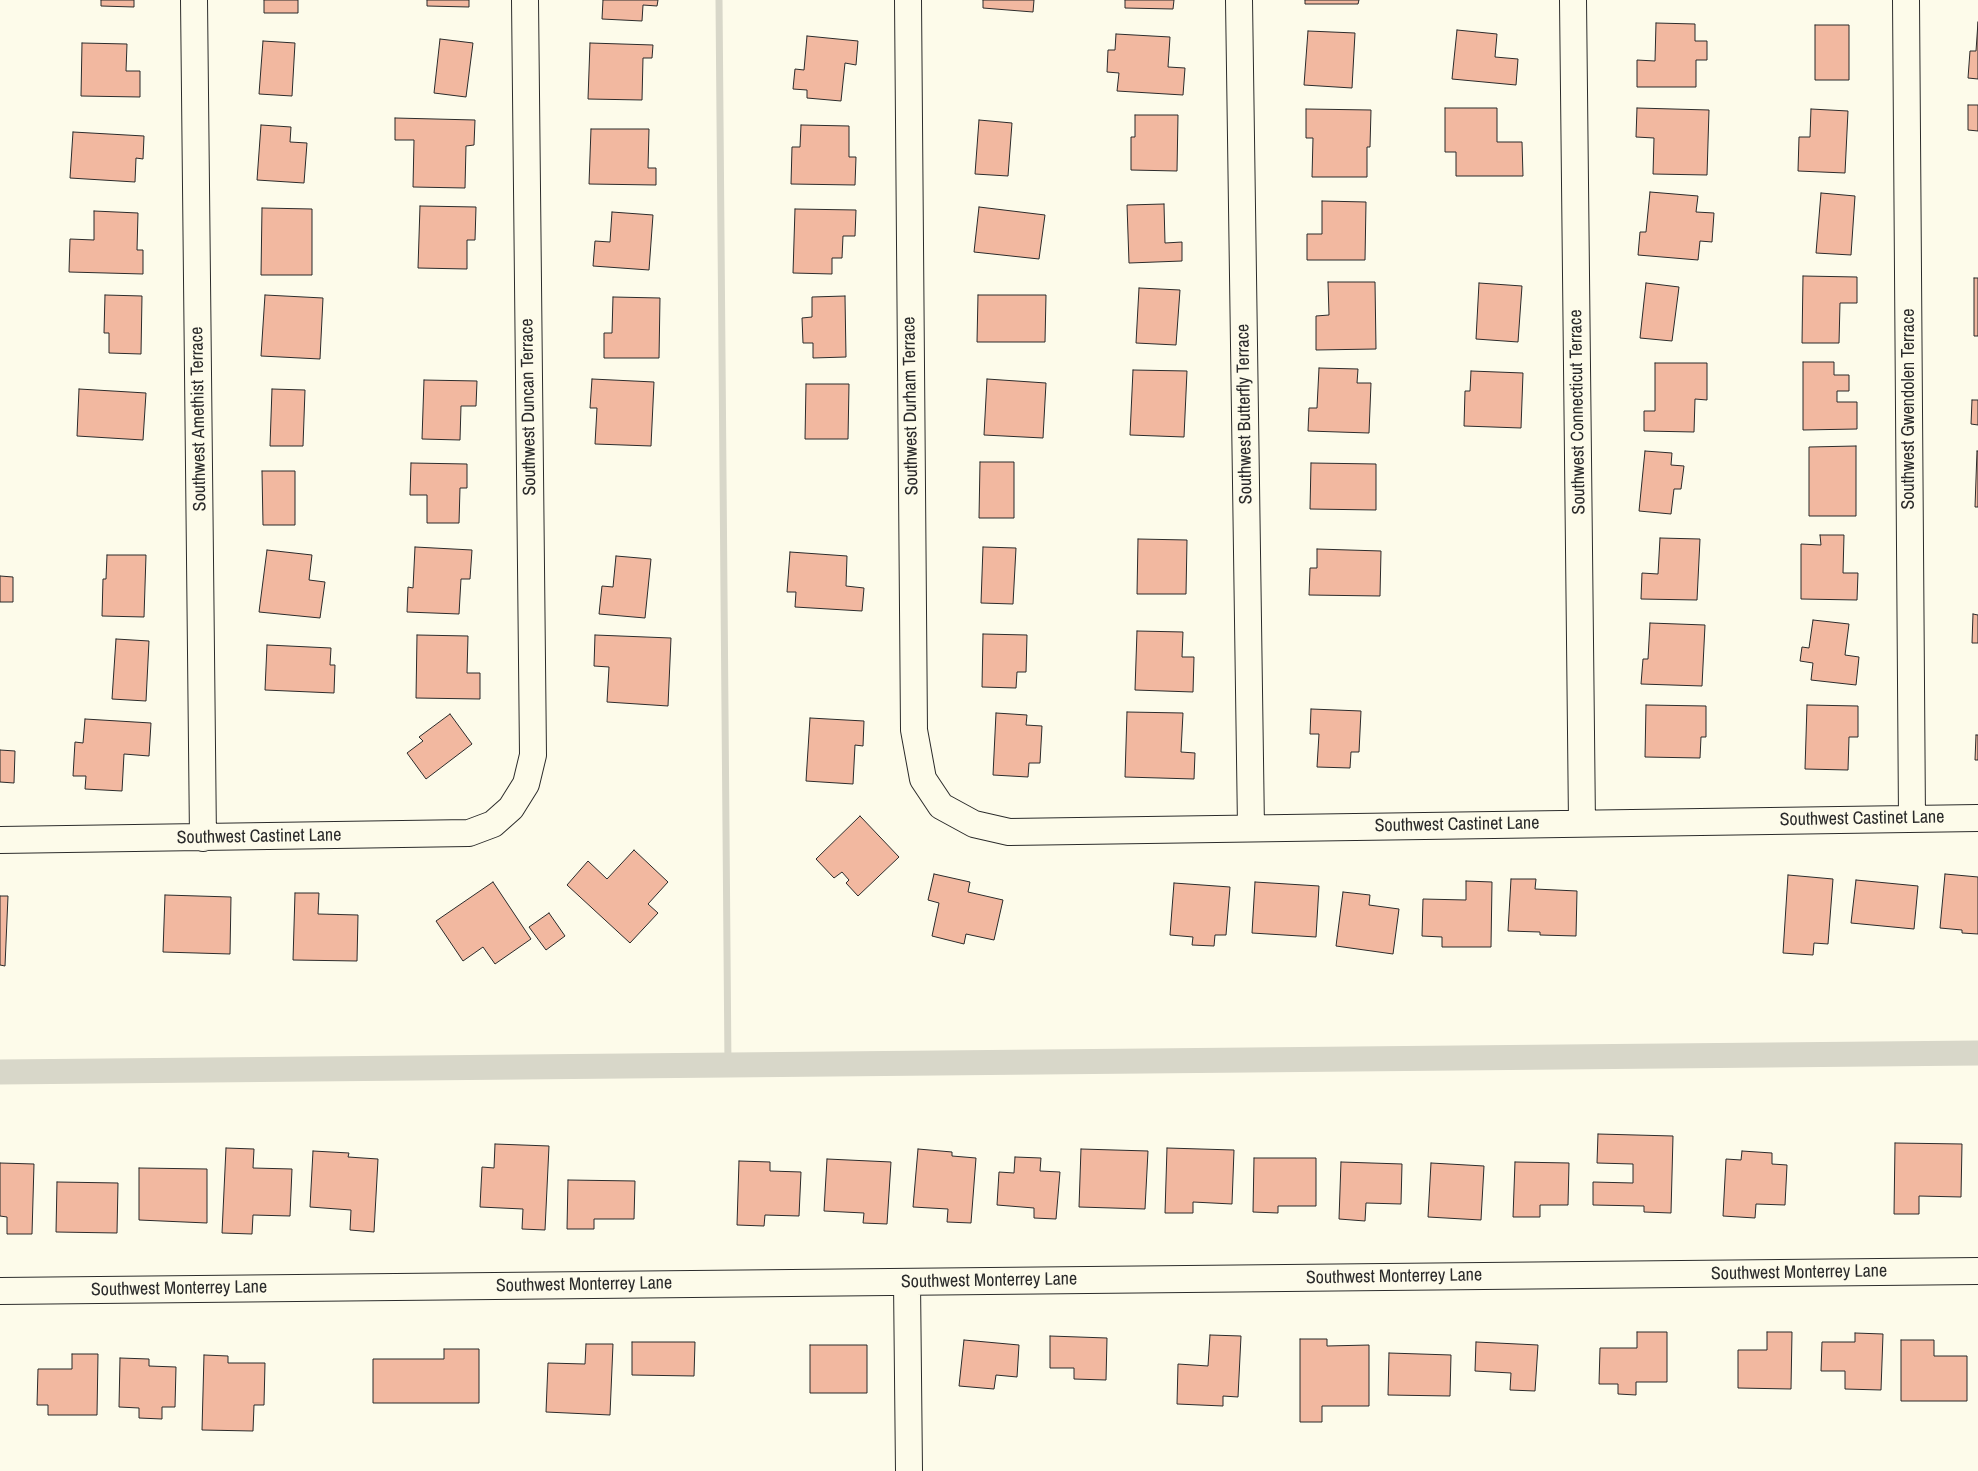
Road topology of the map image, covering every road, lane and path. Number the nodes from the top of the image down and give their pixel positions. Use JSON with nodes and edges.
{"nodes":[{"id":1,"x":194,"y":0,"type":"edge"},
{"id":2,"x":525,"y":0,"type":"edge"},
{"id":3,"x":908,"y":0,"type":"edge"},
{"id":4,"x":1239,"y":0,"type":"edge"},
{"id":5,"x":1574,"y":0,"type":"edge"},
{"id":6,"x":1906,"y":0,"type":"edge"},
{"id":7,"x":941,"y":806,"type":"joint"},
{"id":8,"x":511,"y":808,"type":"joint"},
{"id":9,"x":1912,"y":818,"type":"junction"},
{"id":10,"x":1978,"y":818,"type":"edge"},
{"id":11,"x":1582,"y":823,"type":"junction"},
{"id":12,"x":1251,"y":827,"type":"junction"},
{"id":13,"x":203,"y":838,"type":"junction"},
{"id":14,"x":0,"y":840,"type":"edge"},
{"id":15,"x":1978,"y":1271,"type":"edge"},
{"id":16,"x":906,"y":1282,"type":"junction"},
{"id":17,"x":0,"y":1291,"type":"edge"},
{"id":18,"x":908,"y":1471,"type":"edge"}],
"edges":[{"from":1,"to":13,"type":"street","name":"Southwest Amethist Terrace"},
{"from":2,"to":8,"type":"street","name":"Southwest Duncan Terrace"},
{"from":3,"to":7,"type":"street","name":"Southwest Durham Terrace"},
{"from":4,"to":12,"type":"street","name":"Southwest Butterfly Terrace"},
{"from":5,"to":11,"type":"street","name":"Southwest Connecticut Terrace"},
{"from":6,"to":9,"type":"street","name":"Southwest Gwendolen Terrace"},
{"from":7,"to":12,"type":"street","name":"Southwest Castinet Lane"},
{"from":8,"to":13,"type":"street","name":"Southwest Castinet Lane"},
{"from":9,"to":10,"type":"street","name":"Southwest Castinet Lane"},
{"from":9,"to":11,"type":"street","name":"Southwest Castinet Lane"},
{"from":11,"to":12,"type":"street","name":"Southwest Castinet Lane"},
{"from":13,"to":14,"type":"street","name":"Southwest Castinet Lane"},
{"from":15,"to":16,"type":"street","name":"Southwest Monterrey Lane"},
{"from":16,"to":17,"type":"street","name":"Southwest Monterrey Lane"},
{"from":16,"to":18,"type":"street"}]}
